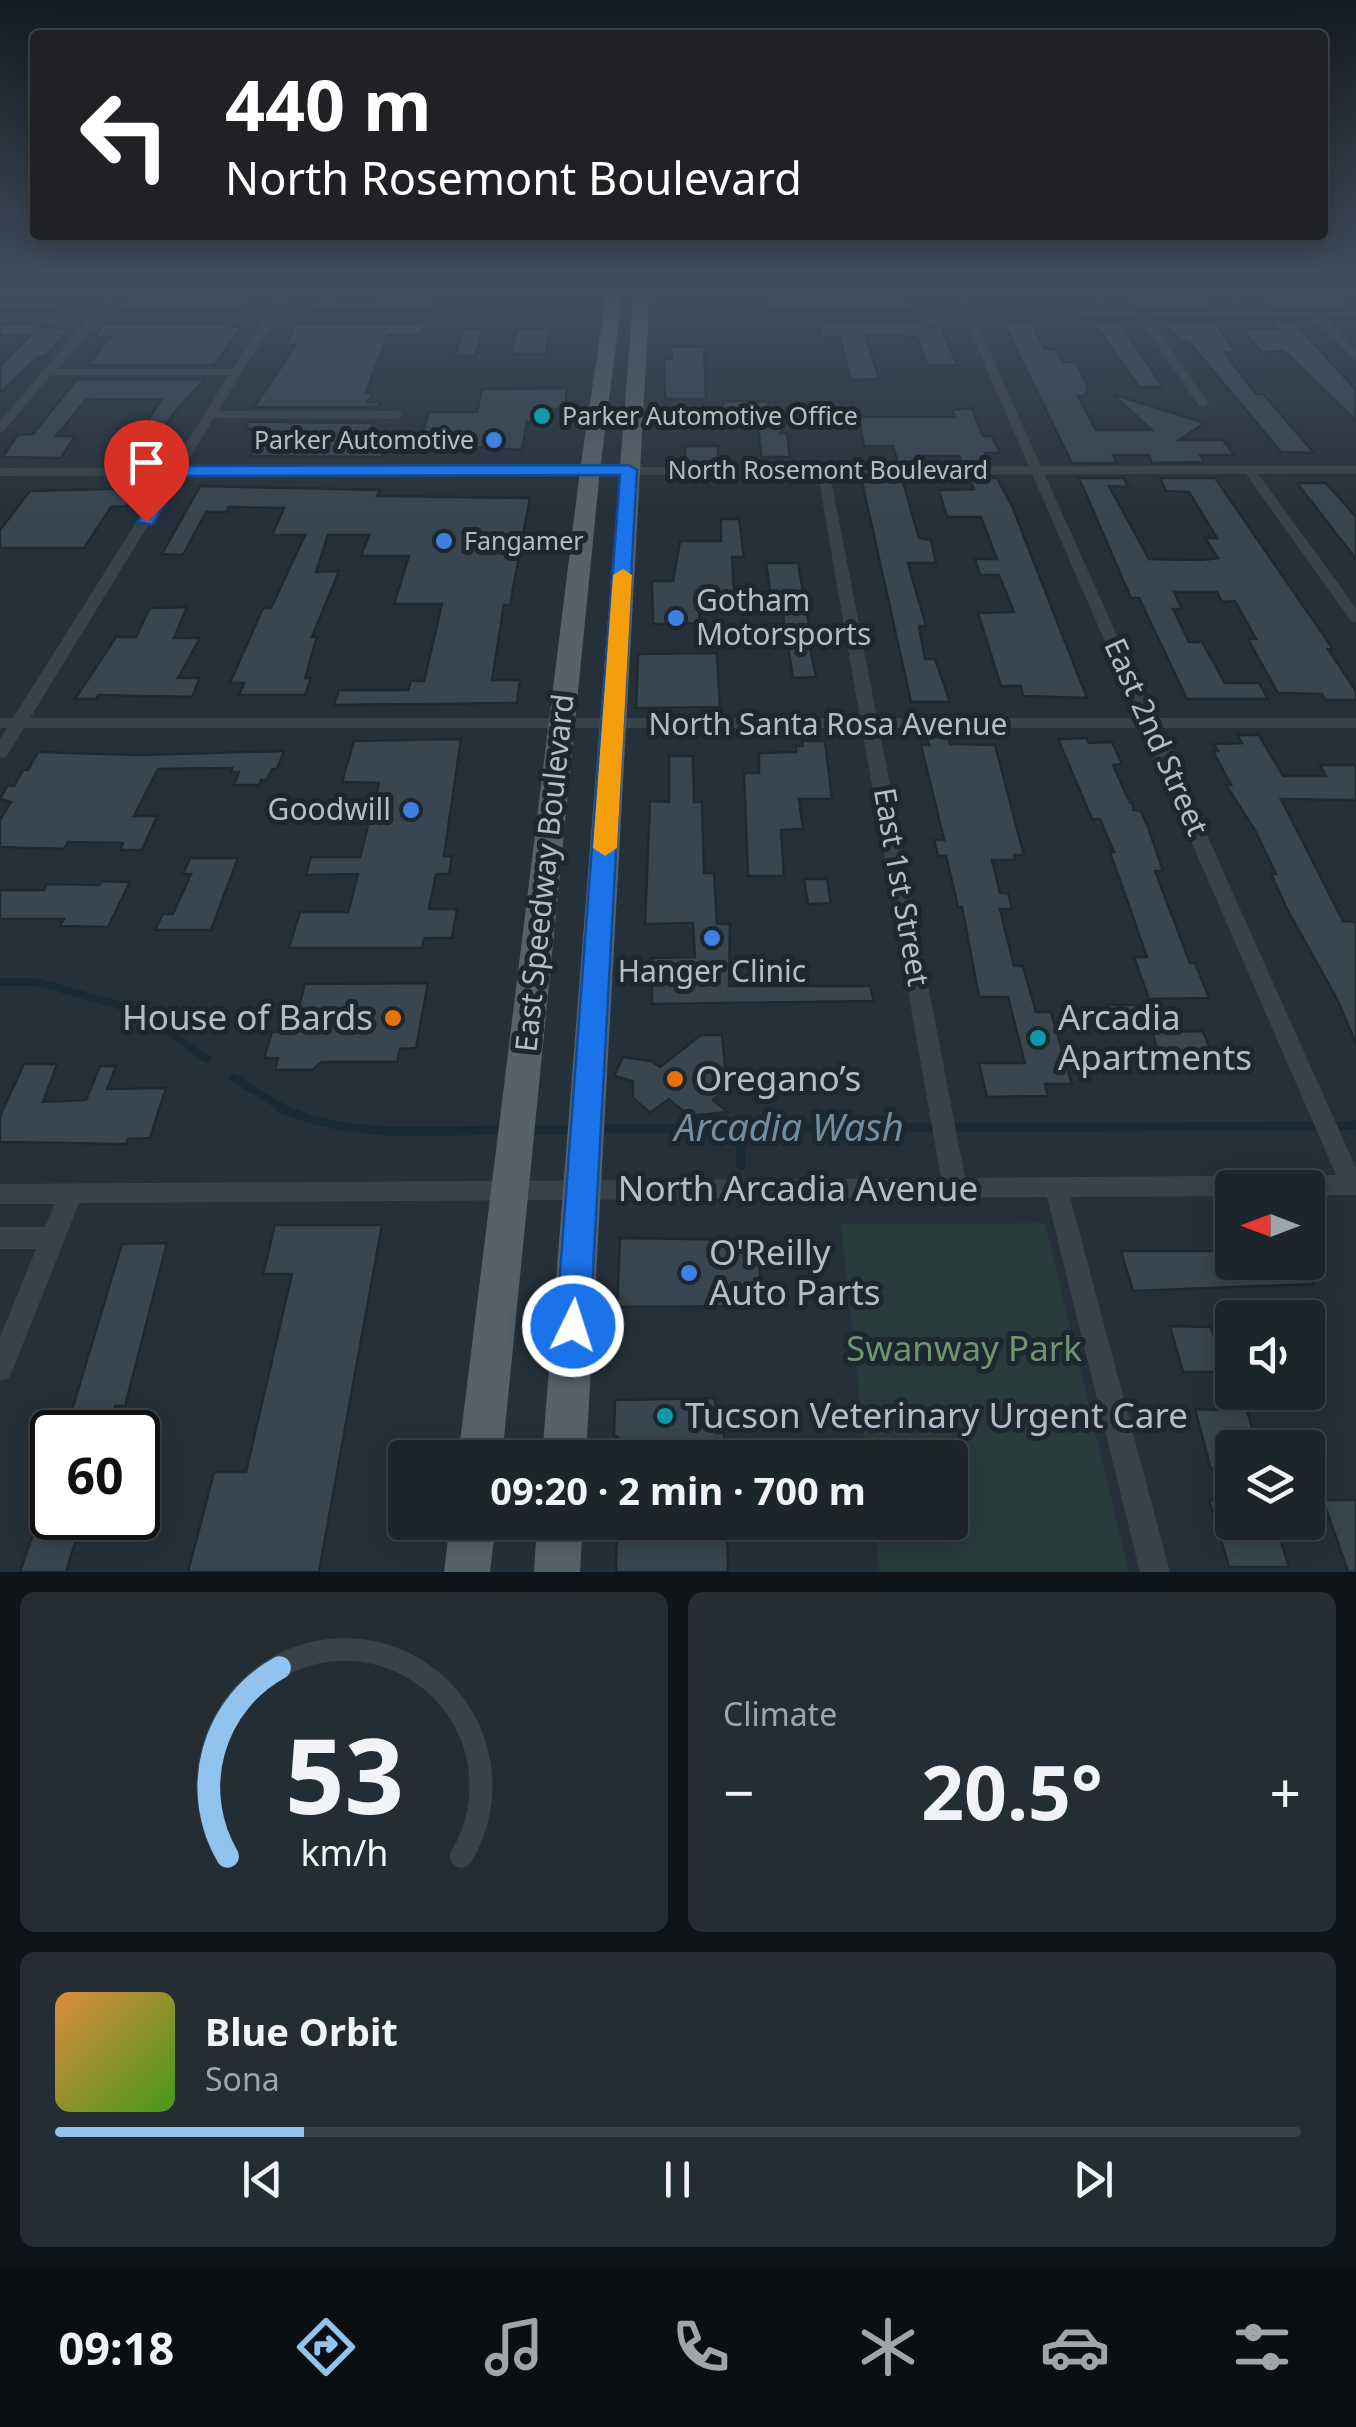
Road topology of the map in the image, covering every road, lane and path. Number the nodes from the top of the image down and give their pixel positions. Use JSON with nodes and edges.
{"nodes":[{"id":1,"x":59,"y":362,"type":"edge"},
{"id":2,"x":242,"y":362,"type":"edge"},
{"id":3,"x":605,"y":362,"type":"edge"},
{"id":4,"x":637,"y":362,"type":"edge"},
{"id":5,"x":989,"y":362,"type":"edge"},
{"id":6,"x":1174,"y":362,"type":"edge"},
{"id":7,"x":51,"y":372,"type":"junction"},
{"id":8,"x":236,"y":372,"type":"junction"},
{"id":9,"x":1203,"y":404,"type":"dead end"},
{"id":10,"x":211,"y":414,"type":"junction"},
{"id":11,"x":398,"y":415,"type":"dead end"},
{"id":12,"x":0,"y":428,"type":"edge"},
{"id":13,"x":823,"y":469,"type":"junction"},
{"id":14,"x":590,"y":470,"type":"junction"},
{"id":15,"x":629,"y":470,"type":"junction"},
{"id":16,"x":1036,"y":470,"type":"junction"},
{"id":17,"x":1249,"y":470,"type":"junction"},
{"id":18,"x":1356,"y":470,"type":"edge"},
{"id":19,"x":178,"y":471,"type":"junction"},
{"id":20,"x":0,"y":472,"type":"edge"},
{"id":21,"x":1356,"y":618,"type":"edge"},
{"id":22,"x":9,"y":723,"type":"edge"},
{"id":23,"x":1356,"y":723,"type":"edge"},
{"id":24,"x":871,"y":724,"type":"junction"},
{"id":25,"x":1151,"y":724,"type":"junction"},
{"id":26,"x":560,"y":726,"type":"junction"},
{"id":27,"x":614,"y":726,"type":"junction"},
{"id":28,"x":0,"y":752,"type":"edge"},
{"id":29,"x":584,"y":1158,"type":"junction"},
{"id":30,"x":512,"y":1176,"type":"junction"},
{"id":31,"x":1354,"y":1185,"type":"edge"},
{"id":32,"x":1056,"y":1187,"type":"junction"},
{"id":33,"x":955,"y":1188,"type":"junction"},
{"id":34,"x":0,"y":1194,"type":"edge"},
{"id":35,"x":70,"y":1194,"type":"junction"},
{"id":36,"x":0,"y":1238,"type":"edge"},
{"id":37,"x":51,"y":1238,"type":"junction"},
{"id":38,"x":0,"y":1370,"type":"edge"},
{"id":39,"x":482,"y":1440,"type":"edge"},
{"id":40,"x":565,"y":1440,"type":"edge"},
{"id":41,"x":470,"y":1540,"type":"edge"},
{"id":42,"x":559,"y":1540,"type":"edge"},
{"id":43,"x":467,"y":1572,"type":"edge"},
{"id":44,"x":557,"y":1572,"type":"edge"},
{"id":45,"x":1155,"y":1572,"type":"edge"}],
"edges":[{"from":1,"to":7,"type":"street"},
{"from":2,"to":8,"type":"street"},
{"from":3,"to":14,"type":"main road","name":"East Speedway Boulevard"},
{"from":4,"to":15,"type":"main road","name":"East Speedway Boulevard"},
{"from":5,"to":16,"type":"street","name":"East 2nd Street"},
{"from":6,"to":9,"type":"street"},
{"from":7,"to":8,"type":"street"},
{"from":7,"to":12,"type":"street"},
{"from":8,"to":10,"type":"street"},
{"from":10,"to":11,"type":"street"},
{"from":10,"to":19,"type":"street"},
{"from":13,"to":15,"type":"street","name":"North Rosemont Boulevard"},
{"from":13,"to":16,"type":"street","name":"North Rosemont Boulevard"},
{"from":13,"to":24,"type":"street","name":"East 1st Street"},
{"from":14,"to":15,"type":"street","name":"North Rosemont Boulevard"},
{"from":14,"to":19,"type":"street","name":"North Rosemont Boulevard"},
{"from":14,"to":26,"type":"main road","name":"East Speedway Boulevard"},
{"from":15,"to":27,"type":"main road","name":"East Speedway Boulevard"},
{"from":16,"to":17,"type":"street","name":"North Rosemont Boulevard"},
{"from":16,"to":25,"type":"street","name":"East 2nd Street"},
{"from":17,"to":18,"type":"street","name":"North Rosemont Boulevard"},
{"from":17,"to":21,"type":"street"},
{"from":19,"to":20,"type":"street","name":"North Rosemont Boulevard"},
{"from":19,"to":22,"type":"street"},
{"from":22,"to":26,"type":"street","name":"North Santa Rosa Avenue"},
{"from":22,"to":28,"type":"street"},
{"from":23,"to":25,"type":"street","name":"North Santa Rosa Avenue"},
{"from":24,"to":25,"type":"street","name":"North Santa Rosa Avenue"},
{"from":24,"to":27,"type":"street","name":"North Santa Rosa Avenue"},
{"from":24,"to":33,"type":"street","name":"East 1st Street"},
{"from":25,"to":31,"type":"street","name":"East 2nd Street"},
{"from":26,"to":27,"type":"street","name":"North Santa Rosa Avenue"},
{"from":26,"to":30,"type":"main road","name":"East Speedway Boulevard"},
{"from":27,"to":29,"type":"main road","name":"East Speedway Boulevard"},
{"from":29,"to":30,"type":"street","name":"North Arcadia Avenue"},
{"from":29,"to":33,"type":"street","name":"North Arcadia Avenue"},
{"from":29,"to":40,"type":"main road","name":"East Speedway Boulevard"},
{"from":30,"to":35,"type":"street","name":"North Arcadia Avenue"},
{"from":30,"to":39,"type":"main road","name":"East Speedway Boulevard"},
{"from":31,"to":32,"type":"street","name":"North Arcadia Avenue"},
{"from":32,"to":33,"type":"street","name":"North Arcadia Avenue"},
{"from":32,"to":45,"type":"street"},
{"from":34,"to":35,"type":"street","name":"North Arcadia Avenue"},
{"from":35,"to":37,"type":"street"},
{"from":36,"to":37,"type":"street"},
{"from":37,"to":38,"type":"street"},
{"from":41,"to":43,"type":"main road"},
{"from":42,"to":44,"type":"main road"}]}
